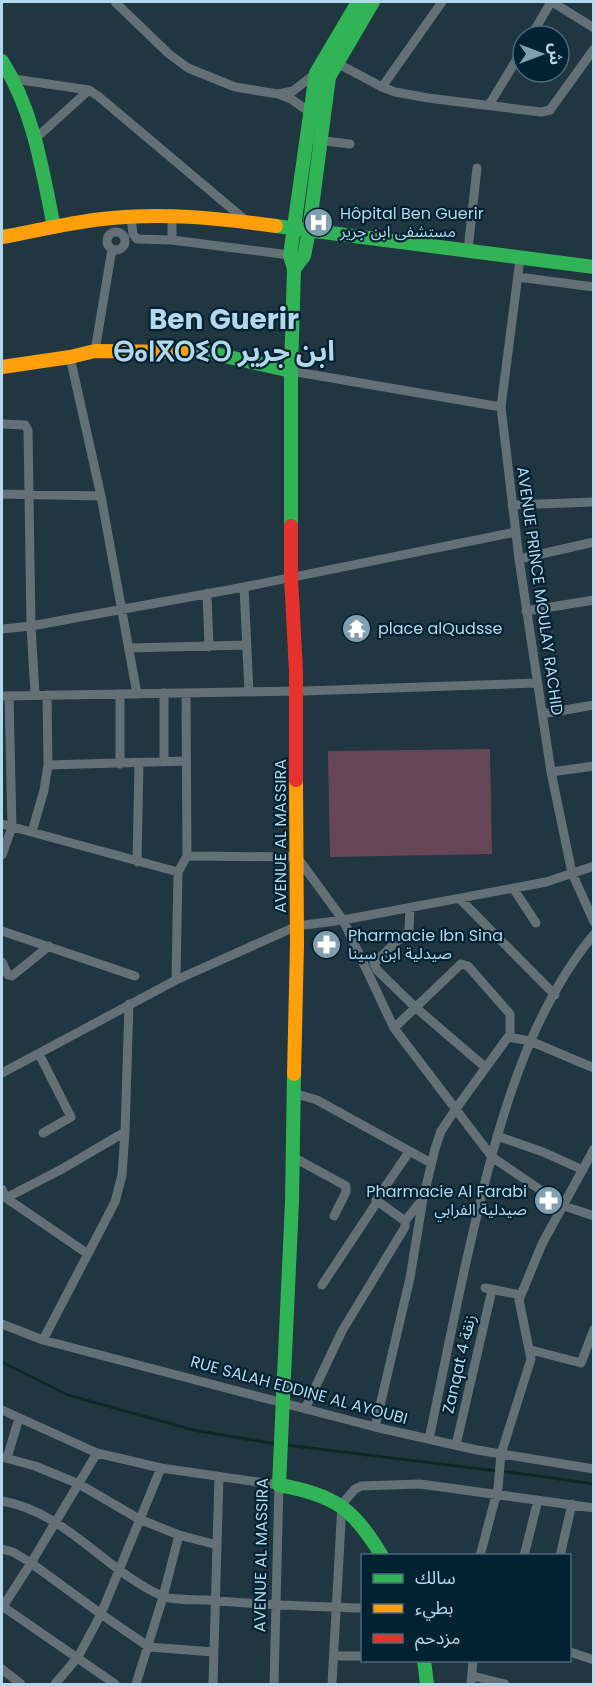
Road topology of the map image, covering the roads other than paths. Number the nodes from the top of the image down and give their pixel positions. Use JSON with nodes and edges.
{"nodes":[{"id":1,"x":115,"y":2,"type":"edge"},
{"id":2,"x":358,"y":2,"type":"edge"},
{"id":3,"x":373,"y":2,"type":"edge"},
{"id":4,"x":442,"y":2,"type":"edge"},
{"id":5,"x":552,"y":2,"type":"edge"},
{"id":6,"x":538,"y":24,"type":"edge"},
{"id":7,"x":594,"y":28,"type":"edge"},
{"id":8,"x":594,"y":50,"type":"edge"},
{"id":9,"x":331,"y":60,"type":"junction"},
{"id":10,"x":2,"y":61,"type":"edge"},
{"id":11,"x":511,"y":69,"type":"edge"},
{"id":12,"x":316,"y":73,"type":"junction"},
{"id":13,"x":14,"y":79,"type":"junction"},
{"id":14,"x":382,"y":87,"type":"junction"},
{"id":15,"x":89,"y":90,"type":"junction"},
{"id":16,"x":278,"y":94,"type":"junction"},
{"id":17,"x":489,"y":105,"type":"junction"},
{"id":18,"x":311,"y":113,"type":"junction"},
{"id":19,"x":35,"y":139,"type":"junction"},
{"id":20,"x":315,"y":140,"type":"junction"},
{"id":21,"x":350,"y":144,"type":"dead end"},
{"id":22,"x":477,"y":168,"type":"dead end"},
{"id":23,"x":172,"y":216,"type":"junction"},
{"id":24,"x":125,"y":217,"type":"junction"},
{"id":25,"x":245,"y":220,"type":"junction"},
{"id":26,"x":54,"y":227,"type":"junction"},
{"id":27,"x":295,"y":228,"type":"junction"},
{"id":28,"x":309,"y":230,"type":"junction"},
{"id":29,"x":2,"y":237,"type":"edge"},
{"id":30,"x":172,"y":240,"type":"junction"},
{"id":31,"x":468,"y":250,"type":"junction"},
{"id":32,"x":290,"y":255,"type":"junction"},
{"id":33,"x":520,"y":259,"type":"junction"},
{"id":34,"x":594,"y":267,"type":"edge"},
{"id":35,"x":294,"y":269,"type":"junction"},
{"id":36,"x":518,"y":277,"type":"junction"},
{"id":37,"x":594,"y":287,"type":"edge"},
{"id":38,"x":95,"y":351,"type":"junction"},
{"id":39,"x":70,"y":357,"type":"junction"},
{"id":40,"x":2,"y":367,"type":"edge"},
{"id":41,"x":291,"y":371,"type":"junction"},
{"id":42,"x":501,"y":407,"type":"junction"},
{"id":43,"x":2,"y":424,"type":"edge"},
{"id":44,"x":2,"y":494,"type":"edge"},
{"id":45,"x":30,"y":494,"type":"junction"},
{"id":46,"x":101,"y":496,"type":"junction"},
{"id":47,"x":594,"y":502,"type":"edge"},
{"id":48,"x":512,"y":505,"type":"junction"},
{"id":49,"x":516,"y":532,"type":"junction"},
{"id":50,"x":594,"y":542,"type":"edge"},
{"id":51,"x":519,"y":559,"type":"junction"},
{"id":52,"x":291,"y":577,"type":"junction"},
{"id":53,"x":244,"y":587,"type":"junction"},
{"id":54,"x":207,"y":593,"type":"junction"},
{"id":55,"x":594,"y":600,"type":"edge"},
{"id":56,"x":123,"y":608,"type":"junction"},
{"id":57,"x":526,"y":612,"type":"junction"},
{"id":58,"x":31,"y":626,"type":"junction"},
{"id":59,"x":2,"y":629,"type":"edge"},
{"id":60,"x":246,"y":645,"type":"junction"},
{"id":61,"x":209,"y":647,"type":"junction"},
{"id":62,"x":130,"y":648,"type":"junction"},
{"id":63,"x":536,"y":683,"type":"junction"},
{"id":64,"x":295,"y":691,"type":"junction"},
{"id":65,"x":249,"y":692,"type":"junction"},
{"id":66,"x":164,"y":693,"type":"junction"},
{"id":67,"x":186,"y":693,"type":"junction"},
{"id":68,"x":120,"y":694,"type":"junction"},
{"id":69,"x":137,"y":694,"type":"junction"},
{"id":70,"x":35,"y":695,"type":"junction"},
{"id":71,"x":47,"y":695,"type":"junction"},
{"id":72,"x":5,"y":696,"type":"edge"},
{"id":73,"x":594,"y":705,"type":"edge"},
{"id":74,"x":542,"y":714,"type":"junction"},
{"id":75,"x":6,"y":755,"type":"edge"},
{"id":76,"x":186,"y":761,"type":"junction"},
{"id":77,"x":164,"y":762,"type":"junction"},
{"id":78,"x":139,"y":763,"type":"junction"},
{"id":79,"x":120,"y":764,"type":"junction"},
{"id":80,"x":48,"y":765,"type":"junction"},
{"id":81,"x":594,"y":766,"type":"edge"},
{"id":82,"x":551,"y":772,"type":"junction"},
{"id":83,"x":2,"y":824,"type":"edge"},
{"id":84,"x":12,"y":827,"type":"junction"},
{"id":85,"x":32,"y":832,"type":"junction"},
{"id":86,"x":2,"y":855,"type":"edge"},
{"id":87,"x":187,"y":856,"type":"junction"},
{"id":88,"x":297,"y":857,"type":"junction"},
{"id":89,"x":137,"y":861,"type":"junction"},
{"id":90,"x":594,"y":866,"type":"edge"},
{"id":91,"x":178,"y":872,"type":"junction"},
{"id":92,"x":572,"y":873,"type":"junction"},
{"id":93,"x":513,"y":888,"type":"junction"},
{"id":94,"x":460,"y":899,"type":"junction"},
{"id":95,"x":411,"y":908,"type":"junction"},
{"id":96,"x":343,"y":920,"type":"junction"},
{"id":97,"x":594,"y":922,"type":"edge"},
{"id":98,"x":536,"y":923,"type":"dead end"},
{"id":99,"x":297,"y":926,"type":"junction"},
{"id":100,"x":2,"y":931,"type":"edge"},
{"id":101,"x":594,"y":934,"type":"edge"},
{"id":102,"x":49,"y":946,"type":"junction"},
{"id":103,"x":2,"y":962,"type":"edge"},
{"id":104,"x":135,"y":976,"type":"dead end"},
{"id":105,"x":176,"y":980,"type":"junction"},
{"id":106,"x":555,"y":995,"type":"junction"},
{"id":107,"x":129,"y":1004,"type":"junction"},
{"id":108,"x":416,"y":1007,"type":"junction"},
{"id":109,"x":394,"y":1028,"type":"junction"},
{"id":110,"x":510,"y":1036,"type":"junction"},
{"id":111,"x":530,"y":1041,"type":"junction"},
{"id":112,"x":39,"y":1054,"type":"junction"},
{"id":113,"x":485,"y":1067,"type":"junction"},
{"id":114,"x":594,"y":1068,"type":"edge"},
{"id":115,"x":2,"y":1073,"type":"edge"},
{"id":116,"x":294,"y":1093,"type":"junction"},
{"id":117,"x":455,"y":1110,"type":"junction"},
{"id":118,"x":125,"y":1132,"type":"junction"},
{"id":119,"x":43,"y":1133,"type":"dead end"},
{"id":120,"x":497,"y":1136,"type":"junction"},
{"id":121,"x":594,"y":1149,"type":"edge"},
{"id":122,"x":409,"y":1152,"type":"junction"},
{"id":123,"x":293,"y":1157,"type":"junction"},
{"id":124,"x":492,"y":1157,"type":"junction"},
{"id":125,"x":431,"y":1163,"type":"junction"},
{"id":126,"x":583,"y":1170,"type":"junction"},
{"id":127,"x":4,"y":1193,"type":"edge"},
{"id":128,"x":423,"y":1199,"type":"junction"},
{"id":129,"x":377,"y":1202,"type":"junction"},
{"id":130,"x":564,"y":1206,"type":"junction"},
{"id":131,"x":334,"y":1216,"type":"dead end"},
{"id":132,"x":594,"y":1216,"type":"edge"},
{"id":133,"x":405,"y":1221,"type":"junction"},
{"id":134,"x":88,"y":1254,"type":"junction"},
{"id":135,"x":321,"y":1285,"type":"dead end"},
{"id":136,"x":521,"y":1295,"type":"junction"},
{"id":137,"x":2,"y":1324,"type":"edge"},
{"id":138,"x":594,"y":1329,"type":"edge"},
{"id":139,"x":43,"y":1340,"type":"junction"},
{"id":140,"x":531,"y":1350,"type":"junction"},
{"id":141,"x":282,"y":1403,"type":"junction"},
{"id":142,"x":2,"y":1410,"type":"edge"},
{"id":143,"x":305,"y":1410,"type":"junction"},
{"id":144,"x":19,"y":1419,"type":"junction"},
{"id":145,"x":375,"y":1427,"type":"junction"},
{"id":146,"x":429,"y":1439,"type":"junction"},
{"id":147,"x":456,"y":1444,"type":"junction"},
{"id":148,"x":97,"y":1453,"type":"junction"},
{"id":149,"x":4,"y":1458,"type":"edge"},
{"id":150,"x":501,"y":1459,"type":"junction"},
{"id":151,"x":161,"y":1467,"type":"junction"},
{"id":152,"x":594,"y":1468,"type":"edge"},
{"id":153,"x":219,"y":1477,"type":"junction"},
{"id":154,"x":79,"y":1484,"type":"junction"},
{"id":155,"x":279,"y":1485,"type":"junction"},
{"id":156,"x":497,"y":1491,"type":"junction"},
{"id":157,"x":538,"y":1500,"type":"junction"},
{"id":158,"x":2,"y":1501,"type":"edge"},
{"id":159,"x":342,"y":1504,"type":"junction"},
{"id":160,"x":572,"y":1504,"type":"junction"},
{"id":161,"x":594,"y":1508,"type":"edge"},
{"id":162,"x":139,"y":1519,"type":"junction"},
{"id":163,"x":54,"y":1522,"type":"junction"},
{"id":164,"x":179,"y":1535,"type":"junction"},
{"id":165,"x":217,"y":1545,"type":"junction"},
{"id":166,"x":2,"y":1549,"type":"edge"},
{"id":167,"x":381,"y":1554,"type":"edge"},
{"id":168,"x":481,"y":1554,"type":"edge"},
{"id":169,"x":524,"y":1554,"type":"edge"},
{"id":170,"x":560,"y":1554,"type":"edge"},
{"id":171,"x":31,"y":1563,"type":"junction"},
{"id":172,"x":119,"y":1570,"type":"junction"},
{"id":173,"x":163,"y":1597,"type":"junction"},
{"id":174,"x":214,"y":1601,"type":"junction"},
{"id":175,"x":276,"y":1606,"type":"junction"},
{"id":176,"x":2,"y":1607,"type":"edge"},
{"id":177,"x":338,"y":1608,"type":"junction"},
{"id":178,"x":361,"y":1608,"type":"edge"},
{"id":179,"x":101,"y":1614,"type":"junction"},
{"id":180,"x":149,"y":1647,"type":"junction"},
{"id":181,"x":213,"y":1652,"type":"junction"},
{"id":182,"x":571,"y":1652,"type":"edge"},
{"id":183,"x":335,"y":1656,"type":"junction"},
{"id":184,"x":361,"y":1656,"type":"edge"},
{"id":185,"x":78,"y":1657,"type":"junction"},
{"id":186,"x":594,"y":1660,"type":"edge"},
{"id":187,"x":424,"y":1662,"type":"edge"},
{"id":188,"x":473,"y":1662,"type":"edge"},
{"id":189,"x":2,"y":1669,"type":"edge"},
{"id":190,"x":472,"y":1680,"type":"edge"},
{"id":191,"x":21,"y":1684,"type":"edge"},
{"id":192,"x":55,"y":1684,"type":"edge"},
{"id":193,"x":115,"y":1684,"type":"edge"},
{"id":194,"x":136,"y":1684,"type":"edge"},
{"id":195,"x":213,"y":1684,"type":"edge"},
{"id":196,"x":274,"y":1684,"type":"edge"},
{"id":197,"x":332,"y":1684,"type":"edge"},
{"id":198,"x":427,"y":1684,"type":"edge"},
{"id":199,"x":504,"y":1684,"type":"edge"}],
"edges":[{"from":1,"to":16,"type":"street"},
{"from":2,"to":9,"type":"street"},
{"from":3,"to":9,"type":"street"},
{"from":4,"to":14,"type":"street"},
{"from":5,"to":6,"type":"street"},
{"from":5,"to":7,"type":"street"},
{"from":8,"to":17,"type":"street"},
{"from":9,"to":12,"type":"street"},
{"from":9,"to":14,"type":"street"},
{"from":9,"to":20,"type":"street"},
{"from":10,"to":13,"type":"street"},
{"from":11,"to":17,"type":"street"},
{"from":12,"to":16,"type":"street"},
{"from":12,"to":18,"type":"street"},
{"from":13,"to":15,"type":"street"},
{"from":13,"to":19,"type":"street"},
{"from":14,"to":17,"type":"street"},
{"from":15,"to":19,"type":"street"},
{"from":15,"to":25,"type":"street"},
{"from":16,"to":18,"type":"street"},
{"from":18,"to":20,"type":"street"},
{"from":19,"to":26,"type":"street"},
{"from":20,"to":21,"type":"street"},
{"from":20,"to":27,"type":"street","name":"AVENUE AL MASSIRA"},
{"from":20,"to":28,"type":"street","name":"AVENUE AL MASSIRA"},
{"from":22,"to":31,"type":"street"},
{"from":23,"to":24,"type":"street"},
{"from":23,"to":25,"type":"street"},
{"from":23,"to":30,"type":"street"},
{"from":24,"to":26,"type":"street"},
{"from":24,"to":30,"type":"street"},
{"from":24,"to":38,"type":"street"},
{"from":25,"to":27,"type":"street"},
{"from":26,"to":29,"type":"street"},
{"from":27,"to":28,"type":"street"},
{"from":27,"to":32,"type":"street","name":"AVENUE AL MASSIRA"},
{"from":28,"to":31,"type":"street"},
{"from":28,"to":35,"type":"street","name":"AVENUE AL MASSIRA"},
{"from":30,"to":32,"type":"street"},
{"from":31,"to":33,"type":"street"},
{"from":32,"to":35,"type":"street","name":"AVENUE AL MASSIRA"},
{"from":33,"to":34,"type":"street"},
{"from":33,"to":36,"type":"street","name":"AVENUE PRINCE MOULAY RACHID"},
{"from":35,"to":41,"type":"street","name":"AVENUE AL MASSIRA"},
{"from":36,"to":37,"type":"street"},
{"from":36,"to":42,"type":"street","name":"AVENUE PRINCE MOULAY RACHID"},
{"from":38,"to":39,"type":"street"},
{"from":38,"to":41,"type":"street"},
{"from":39,"to":40,"type":"street"},
{"from":39,"to":46,"type":"street"},
{"from":41,"to":42,"type":"street"},
{"from":41,"to":52,"type":"street","name":"AVENUE AL MASSIRA"},
{"from":42,"to":48,"type":"street","name":"AVENUE PRINCE MOULAY RACHID"},
{"from":43,"to":45,"type":"street"},
{"from":44,"to":45,"type":"street"},
{"from":45,"to":46,"type":"street"},
{"from":45,"to":58,"type":"street"},
{"from":46,"to":56,"type":"street"},
{"from":47,"to":48,"type":"street"},
{"from":48,"to":49,"type":"street","name":"AVENUE PRINCE MOULAY RACHID"},
{"from":49,"to":51,"type":"street","name":"AVENUE PRINCE MOULAY RACHID"},
{"from":49,"to":52,"type":"street"},
{"from":50,"to":51,"type":"street"},
{"from":51,"to":57,"type":"street","name":"AVENUE PRINCE MOULAY RACHID"},
{"from":52,"to":53,"type":"street"},
{"from":52,"to":64,"type":"street","name":"AVENUE AL MASSIRA"},
{"from":53,"to":54,"type":"street"},
{"from":53,"to":60,"type":"street"},
{"from":54,"to":56,"type":"street"},
{"from":54,"to":61,"type":"street"},
{"from":55,"to":57,"type":"street"},
{"from":56,"to":58,"type":"street"},
{"from":56,"to":62,"type":"street"},
{"from":57,"to":63,"type":"street","name":"AVENUE PRINCE MOULAY RACHID"},
{"from":58,"to":59,"type":"street"},
{"from":58,"to":70,"type":"street"},
{"from":60,"to":61,"type":"street"},
{"from":60,"to":65,"type":"street"},
{"from":61,"to":62,"type":"street"},
{"from":62,"to":69,"type":"street"},
{"from":63,"to":64,"type":"street"},
{"from":63,"to":74,"type":"street","name":"AVENUE PRINCE MOULAY RACHID"},
{"from":64,"to":65,"type":"street"},
{"from":64,"to":88,"type":"street","name":"AVENUE AL MASSIRA"},
{"from":65,"to":67,"type":"street"},
{"from":66,"to":67,"type":"street"},
{"from":66,"to":69,"type":"street"},
{"from":66,"to":77,"type":"street"},
{"from":67,"to":76,"type":"street"},
{"from":68,"to":69,"type":"street"},
{"from":68,"to":71,"type":"street"},
{"from":68,"to":79,"type":"street"},
{"from":70,"to":71,"type":"street"},
{"from":70,"to":72,"type":"street"},
{"from":71,"to":80,"type":"street"},
{"from":72,"to":75,"type":"street"},
{"from":73,"to":74,"type":"street"},
{"from":74,"to":82,"type":"street","name":"AVENUE PRINCE MOULAY RACHID"},
{"from":75,"to":84,"type":"street"},
{"from":76,"to":77,"type":"street"},
{"from":76,"to":87,"type":"street"},
{"from":77,"to":78,"type":"street"},
{"from":78,"to":79,"type":"street"},
{"from":78,"to":89,"type":"street"},
{"from":79,"to":80,"type":"street"},
{"from":80,"to":85,"type":"street"},
{"from":81,"to":82,"type":"street"},
{"from":82,"to":92,"type":"street","name":"AVENUE PRINCE MOULAY RACHID"},
{"from":83,"to":84,"type":"street"},
{"from":84,"to":85,"type":"street"},
{"from":84,"to":86,"type":"street"},
{"from":85,"to":89,"type":"street"},
{"from":87,"to":88,"type":"street"},
{"from":87,"to":91,"type":"street"},
{"from":88,"to":96,"type":"street"},
{"from":88,"to":99,"type":"street","name":"AVENUE AL MASSIRA"},
{"from":89,"to":91,"type":"street"},
{"from":90,"to":92,"type":"street"},
{"from":91,"to":105,"type":"street"},
{"from":92,"to":93,"type":"street"},
{"from":92,"to":97,"type":"street","name":"AVENUE PRINCE MOULAY RACHID"},
{"from":93,"to":94,"type":"street"},
{"from":93,"to":98,"type":"street"},
{"from":94,"to":95,"type":"street"},
{"from":94,"to":106,"type":"street"},
{"from":95,"to":96,"type":"street"},
{"from":95,"to":108,"type":"street"},
{"from":96,"to":99,"type":"street"},
{"from":96,"to":109,"type":"street"},
{"from":99,"to":105,"type":"street"},
{"from":99,"to":116,"type":"street","name":"AVENUE AL MASSIRA"},
{"from":100,"to":102,"type":"street"},
{"from":101,"to":106,"type":"street"},
{"from":102,"to":103,"type":"street"},
{"from":102,"to":104,"type":"street"},
{"from":105,"to":107,"type":"street"},
{"from":106,"to":111,"type":"street"},
{"from":107,"to":112,"type":"street"},
{"from":107,"to":118,"type":"street"},
{"from":108,"to":109,"type":"street"},
{"from":108,"to":110,"type":"street"},
{"from":108,"to":113,"type":"street"},
{"from":109,"to":117,"type":"street"},
{"from":110,"to":111,"type":"street"},
{"from":110,"to":113,"type":"street"},
{"from":111,"to":114,"type":"street"},
{"from":111,"to":120,"type":"street"},
{"from":112,"to":115,"type":"street"},
{"from":112,"to":119,"type":"street"},
{"from":113,"to":117,"type":"street"},
{"from":116,"to":122,"type":"street"},
{"from":116,"to":123,"type":"street","name":"AVENUE AL MASSIRA"},
{"from":117,"to":124,"type":"street"},
{"from":117,"to":125,"type":"street"},
{"from":118,"to":127,"type":"street"},
{"from":118,"to":134,"type":"street"},
{"from":120,"to":124,"type":"street"},
{"from":120,"to":126,"type":"street"},
{"from":121,"to":126,"type":"street"},
{"from":122,"to":125,"type":"street"},
{"from":122,"to":129,"type":"street"},
{"from":123,"to":131,"type":"street"},
{"from":123,"to":141,"type":"street","name":"AVENUE AL MASSIRA"},
{"from":124,"to":130,"type":"street"},
{"from":124,"to":146,"type":"street"},
{"from":125,"to":128,"type":"street"},
{"from":126,"to":130,"type":"street"},
{"from":127,"to":134,"type":"street"},
{"from":128,"to":133,"type":"street"},
{"from":128,"to":145,"type":"street"},
{"from":129,"to":133,"type":"street"},
{"from":129,"to":135,"type":"street"},
{"from":130,"to":132,"type":"street"},
{"from":130,"to":136,"type":"street"},
{"from":133,"to":143,"type":"street"},
{"from":134,"to":139,"type":"street"},
{"from":136,"to":140,"type":"street"},
{"from":136,"to":147,"type":"street","name":"Zanqat 4 زنقة"},
{"from":137,"to":139,"type":"street","name":"RUE SALAH EDDINE AL AYOUBI"},
{"from":138,"to":140,"type":"street"},
{"from":139,"to":141,"type":"street","name":"RUE SALAH EDDINE AL AYOUBI"},
{"from":140,"to":150,"type":"street"},
{"from":141,"to":143,"type":"street","name":"RUE SALAH EDDINE AL AYOUBI"},
{"from":141,"to":155,"type":"street","name":"AVENUE AL MASSIRA"},
{"from":142,"to":144,"type":"street"},
{"from":143,"to":145,"type":"street","name":"RUE SALAH EDDINE AL AYOUBI"},
{"from":144,"to":148,"type":"street"},
{"from":144,"to":149,"type":"street"},
{"from":145,"to":146,"type":"street","name":"RUE SALAH EDDINE AL AYOUBI"},
{"from":146,"to":147,"type":"street","name":"RUE SALAH EDDINE AL AYOUBI"},
{"from":147,"to":150,"type":"street","name":"RUE SALAH EDDINE AL AYOUBI"},
{"from":148,"to":151,"type":"street"},
{"from":148,"to":154,"type":"street"},
{"from":149,"to":154,"type":"street"},
{"from":150,"to":152,"type":"street","name":"RUE SALAH EDDINE AL AYOUBI"},
{"from":150,"to":156,"type":"street"},
{"from":151,"to":153,"type":"street"},
{"from":151,"to":162,"type":"street"},
{"from":153,"to":155,"type":"street"},
{"from":153,"to":165,"type":"street"},
{"from":154,"to":162,"type":"street"},
{"from":154,"to":163,"type":"street"},
{"from":155,"to":159,"type":"street"},
{"from":155,"to":175,"type":"street","name":"AVENUE AL MASSIRA"},
{"from":156,"to":157,"type":"street"},
{"from":156,"to":159,"type":"street"},
{"from":156,"to":168,"type":"street"},
{"from":157,"to":160,"type":"street"},
{"from":157,"to":169,"type":"street"},
{"from":158,"to":163,"type":"street"},
{"from":159,"to":167,"type":"street"},
{"from":159,"to":177,"type":"street"},
{"from":160,"to":161,"type":"street"},
{"from":160,"to":170,"type":"street"},
{"from":162,"to":164,"type":"street"},
{"from":162,"to":172,"type":"street"},
{"from":163,"to":171,"type":"street"},
{"from":163,"to":172,"type":"street"},
{"from":164,"to":165,"type":"street"},
{"from":164,"to":173,"type":"street"},
{"from":165,"to":174,"type":"street"},
{"from":166,"to":171,"type":"street"},
{"from":171,"to":176,"type":"street"},
{"from":171,"to":179,"type":"street"},
{"from":172,"to":173,"type":"street"},
{"from":172,"to":179,"type":"street"},
{"from":173,"to":174,"type":"street"},
{"from":173,"to":180,"type":"street"},
{"from":174,"to":175,"type":"street"},
{"from":174,"to":181,"type":"street"},
{"from":175,"to":177,"type":"street"},
{"from":175,"to":196,"type":"street","name":"AVENUE AL MASSIRA"},
{"from":176,"to":185,"type":"street"},
{"from":177,"to":178,"type":"street"},
{"from":177,"to":183,"type":"street"},
{"from":179,"to":180,"type":"street"},
{"from":179,"to":185,"type":"street"},
{"from":180,"to":181,"type":"street"},
{"from":180,"to":194,"type":"street"},
{"from":181,"to":195,"type":"street"},
{"from":182,"to":186,"type":"street"},
{"from":183,"to":184,"type":"street"},
{"from":183,"to":197,"type":"street"},
{"from":185,"to":192,"type":"street"},
{"from":185,"to":193,"type":"street"},
{"from":187,"to":198,"type":"street"},
{"from":188,"to":190,"type":"street"},
{"from":189,"to":191,"type":"street"},
{"from":190,"to":199,"type":"street"}]}
